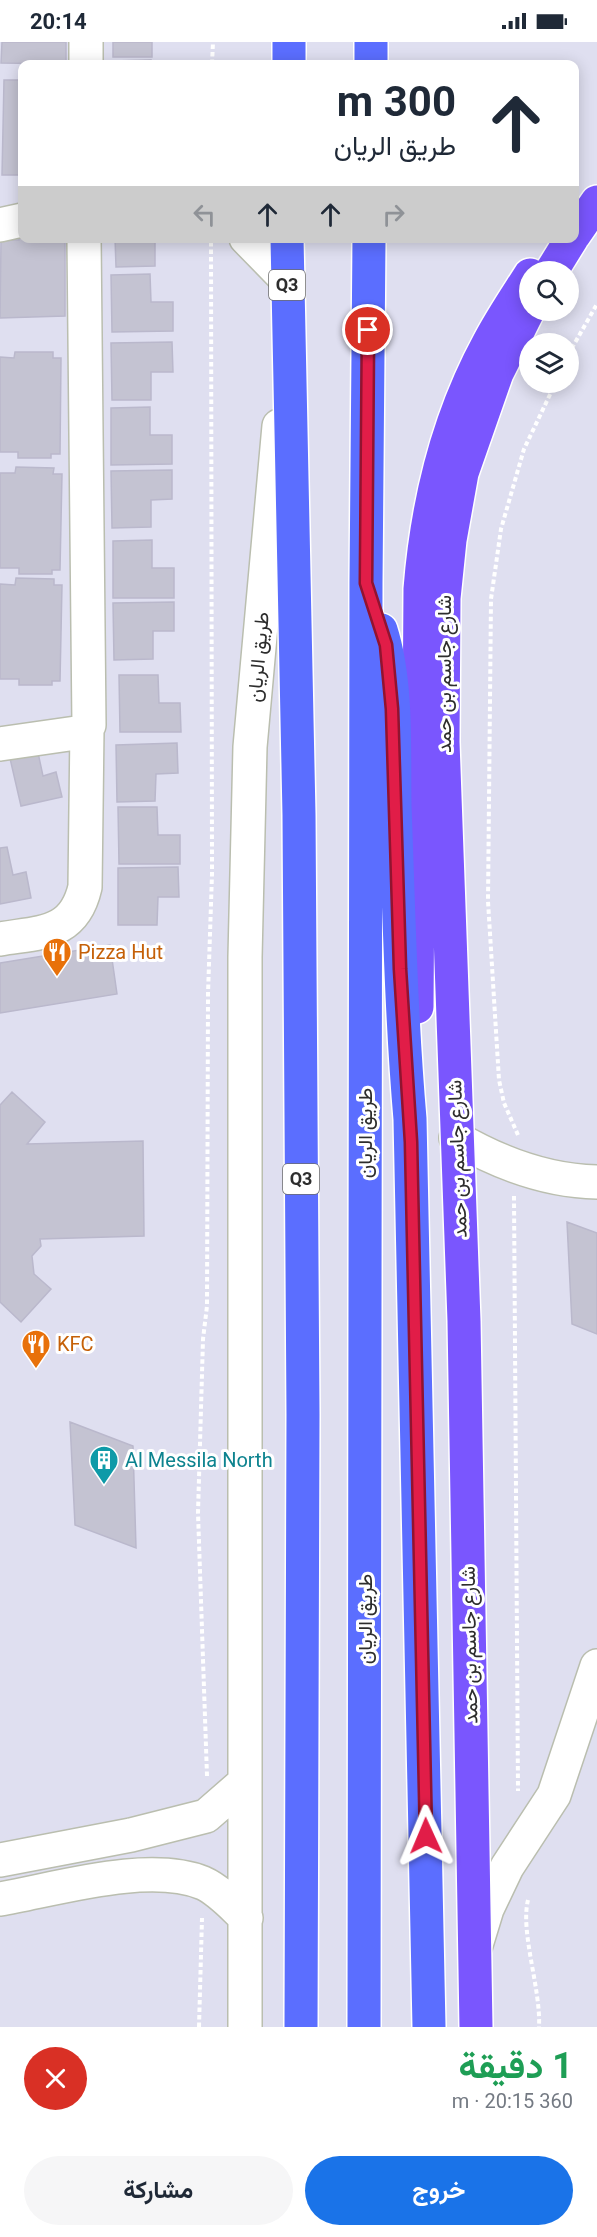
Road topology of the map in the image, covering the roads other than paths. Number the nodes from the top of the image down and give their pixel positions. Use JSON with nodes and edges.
{"nodes":[{"id":1,"x":86,"y":42,"type":"edge"},
{"id":2,"x":289,"y":42,"type":"edge"},
{"id":3,"x":371,"y":42,"type":"edge"},
{"id":4,"x":86,"y":60,"type":"edge"},
{"id":5,"x":289,"y":60,"type":"edge"},
{"id":6,"x":371,"y":60,"type":"edge"},
{"id":7,"x":597,"y":202,"type":"edge"},
{"id":8,"x":579,"y":211,"type":"edge"},
{"id":9,"x":18,"y":221,"type":"edge"},
{"id":10,"x":0,"y":225,"type":"edge"},
{"id":11,"x":579,"y":228,"type":"edge"},
{"id":12,"x":84,"y":243,"type":"edge"},
{"id":13,"x":251,"y":243,"type":"edge"},
{"id":14,"x":287,"y":243,"type":"edge"},
{"id":15,"x":369,"y":243,"type":"edge"},
{"id":16,"x":549,"y":243,"type":"edge"},
{"id":17,"x":569,"y":243,"type":"edge"},
{"id":18,"x":538,"y":261,"type":"edge"},
{"id":19,"x":558,"y":261,"type":"edge"},
{"id":20,"x":287,"y":280,"type":"junction"},
{"id":21,"x":519,"y":293,"type":"edge"},
{"id":22,"x":523,"y":321,"type":"edge"},
{"id":23,"x":288,"y":331,"type":"junction"},
{"id":24,"x":366,"y":583,"type":"junction"},
{"id":25,"x":87,"y":729,"type":"junction"},
{"id":26,"x":0,"y":744,"type":"edge"},
{"id":27,"x":0,"y":939,"type":"edge"},
{"id":28,"x":410,"y":1119,"type":"junction"},
{"id":29,"x":456,"y":1138,"type":"junction"},
{"id":30,"x":597,"y":1182,"type":"edge"},
{"id":31,"x":596,"y":1671,"type":"edge"},
{"id":32,"x":245,"y":1782,"type":"junction"},
{"id":33,"x":0,"y":1860,"type":"edge"},
{"id":34,"x":0,"y":1899,"type":"edge"},
{"id":35,"x":246,"y":1918,"type":"junction"},
{"id":36,"x":474,"y":1949,"type":"junction"},
{"id":37,"x":432,"y":2017,"type":"edge"},
{"id":38,"x":245,"y":2027,"type":"edge"},
{"id":39,"x":301,"y":2027,"type":"edge"},
{"id":40,"x":364,"y":2027,"type":"edge"},
{"id":41,"x":476,"y":2027,"type":"edge"}],
"edges":[{"from":1,"to":4,"type":"street"},
{"from":2,"to":5,"type":"highway"},
{"from":3,"to":6,"type":"highway"},
{"from":7,"to":8,"type":"main road"},
{"from":7,"to":11,"type":"main road"},
{"from":9,"to":10,"type":"street"},
{"from":12,"to":25,"type":"street"},
{"from":13,"to":20,"type":"street"},
{"from":14,"to":20,"type":"highway","name":"طريق الريان","number":"Q3"},
{"from":15,"to":24,"type":"highway","name":"طريق الريان"},
{"from":16,"to":18,"type":"main road"},
{"from":17,"to":19,"type":"main road"},
{"from":20,"to":23,"type":"highway","name":"طريق الريان","number":"Q3"},
{"from":21,"to":28,"type":"main road"},
{"from":22,"to":29,"type":"main road","name":"شارع جاسم بن حمد"},
{"from":23,"to":32,"type":"street","name":"طريق الريان"},
{"from":23,"to":39,"type":"highway","name":"طريق الريان","number":"Q3"},
{"from":24,"to":28,"type":"highway"},
{"from":24,"to":40,"type":"highway","name":"طريق الريان"},
{"from":25,"to":26,"type":"street"},
{"from":25,"to":27,"type":"street"},
{"from":28,"to":37,"type":"highway"},
{"from":29,"to":30,"type":"street"},
{"from":29,"to":36,"type":"main road","name":"شارع جاسم بن حمد"},
{"from":31,"to":36,"type":"street"},
{"from":32,"to":33,"type":"street"},
{"from":32,"to":35,"type":"street","name":"طريق الريان"},
{"from":34,"to":35,"type":"street"},
{"from":35,"to":38,"type":"street","name":"طريق الريان"},
{"from":36,"to":41,"type":"main road","name":"شارع جاسم بن حمد"}]}
